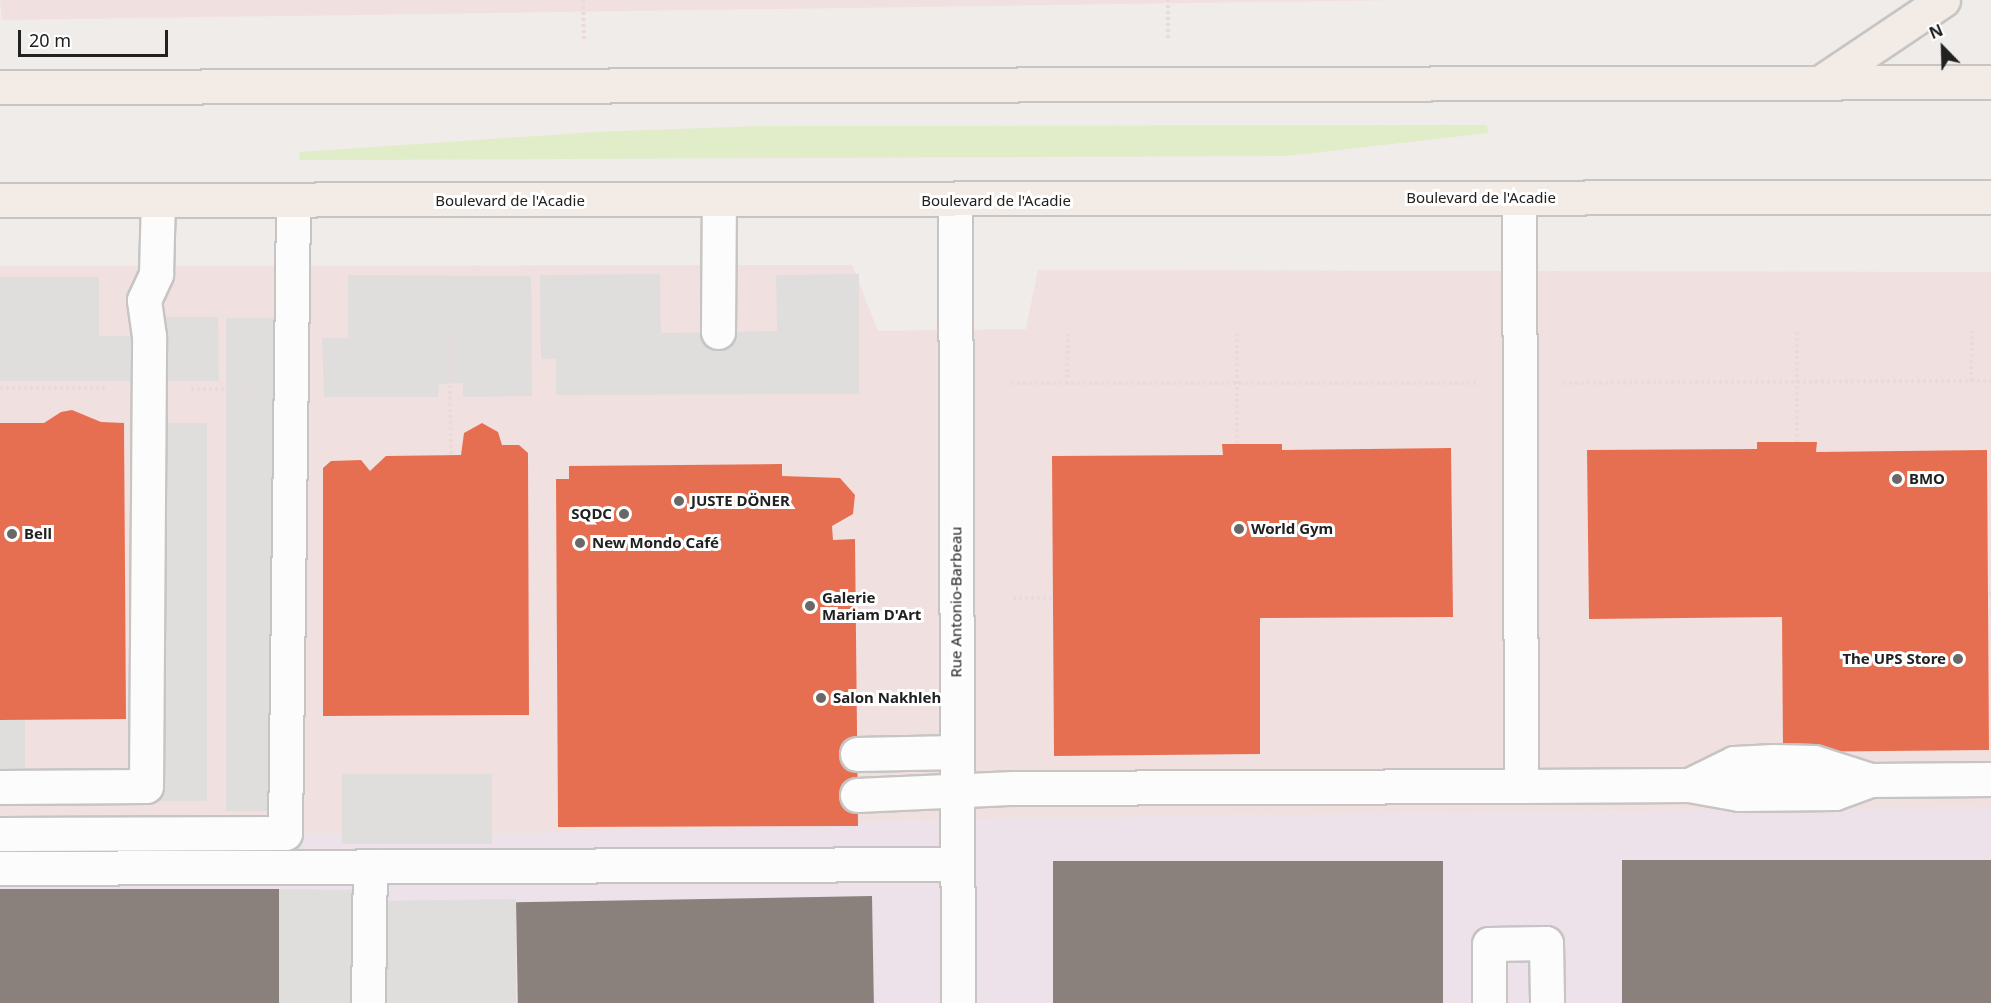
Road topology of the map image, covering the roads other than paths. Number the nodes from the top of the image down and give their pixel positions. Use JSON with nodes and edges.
{"nodes":[{"id":1,"x":1943,"y":0,"type":"edge"},
{"id":2,"x":1821,"y":82,"type":"junction"},
{"id":3,"x":1991,"y":82,"type":"edge"},
{"id":4,"x":0,"y":87,"type":"edge"},
{"id":5,"x":1991,"y":197,"type":"edge"},
{"id":6,"x":1519,"y":198,"type":"junction"},
{"id":7,"x":0,"y":200,"type":"edge"},
{"id":8,"x":158,"y":200,"type":"junction"},
{"id":9,"x":719,"y":200,"type":"junction"},
{"id":10,"x":293,"y":201,"type":"junction"},
{"id":11,"x":955,"y":202,"type":"junction"},
{"id":12,"x":718,"y":332,"type":"dead end"},
{"id":13,"x":957,"y":752,"type":"junction"},
{"id":14,"x":857,"y":754,"type":"dead end"},
{"id":15,"x":1991,"y":779,"type":"edge"},
{"id":16,"x":1521,"y":786,"type":"junction"},
{"id":17,"x":0,"y":788,"type":"edge"},
{"id":18,"x":957,"y":793,"type":"junction"},
{"id":19,"x":857,"y":795,"type":"dead end"},
{"id":20,"x":285,"y":833,"type":"junction"},
{"id":21,"x":0,"y":834,"type":"edge"},
{"id":22,"x":957,"y":864,"type":"junction"},
{"id":23,"x":285,"y":867,"type":"junction"},
{"id":24,"x":369,"y":867,"type":"junction"},
{"id":25,"x":0,"y":868,"type":"edge"},
{"id":26,"x":368,"y":1003,"type":"edge"},
{"id":27,"x":958,"y":1003,"type":"edge"},
{"id":28,"x":1490,"y":1003,"type":"edge"},
{"id":29,"x":1547,"y":1003,"type":"edge"}],
"edges":[{"from":1,"to":2,"type":"main road"},
{"from":2,"to":3,"type":"main road"},
{"from":2,"to":4,"type":"main road"},
{"from":5,"to":6,"type":"main road","name":"Boulevard de l'Acadie"},
{"from":6,"to":11,"type":"main road","name":"Boulevard de l'Acadie"},
{"from":6,"to":16,"type":"street"},
{"from":7,"to":8,"type":"main road","name":"Boulevard de l'Acadie"},
{"from":8,"to":10,"type":"main road","name":"Boulevard de l'Acadie"},
{"from":8,"to":17,"type":"street"},
{"from":9,"to":10,"type":"main road","name":"Boulevard de l'Acadie"},
{"from":9,"to":11,"type":"main road","name":"Boulevard de l'Acadie"},
{"from":9,"to":12,"type":"street"},
{"from":10,"to":20,"type":"street"},
{"from":11,"to":13,"type":"street","name":"Rue Antonio-Barbeau"},
{"from":13,"to":14,"type":"street"},
{"from":13,"to":18,"type":"street","name":"Rue Antonio-Barbeau"},
{"from":15,"to":16,"type":"street"},
{"from":16,"to":18,"type":"street"},
{"from":18,"to":19,"type":"street"},
{"from":18,"to":22,"type":"street","name":"Rue Antonio-Barbeau"},
{"from":20,"to":21,"type":"street"},
{"from":20,"to":23,"type":"street"},
{"from":22,"to":24,"type":"street"},
{"from":22,"to":27,"type":"street","name":"Rue Antonio-Barbeau"},
{"from":23,"to":24,"type":"street"},
{"from":23,"to":25,"type":"street"},
{"from":24,"to":26,"type":"street"},
{"from":28,"to":29,"type":"street"}]}
